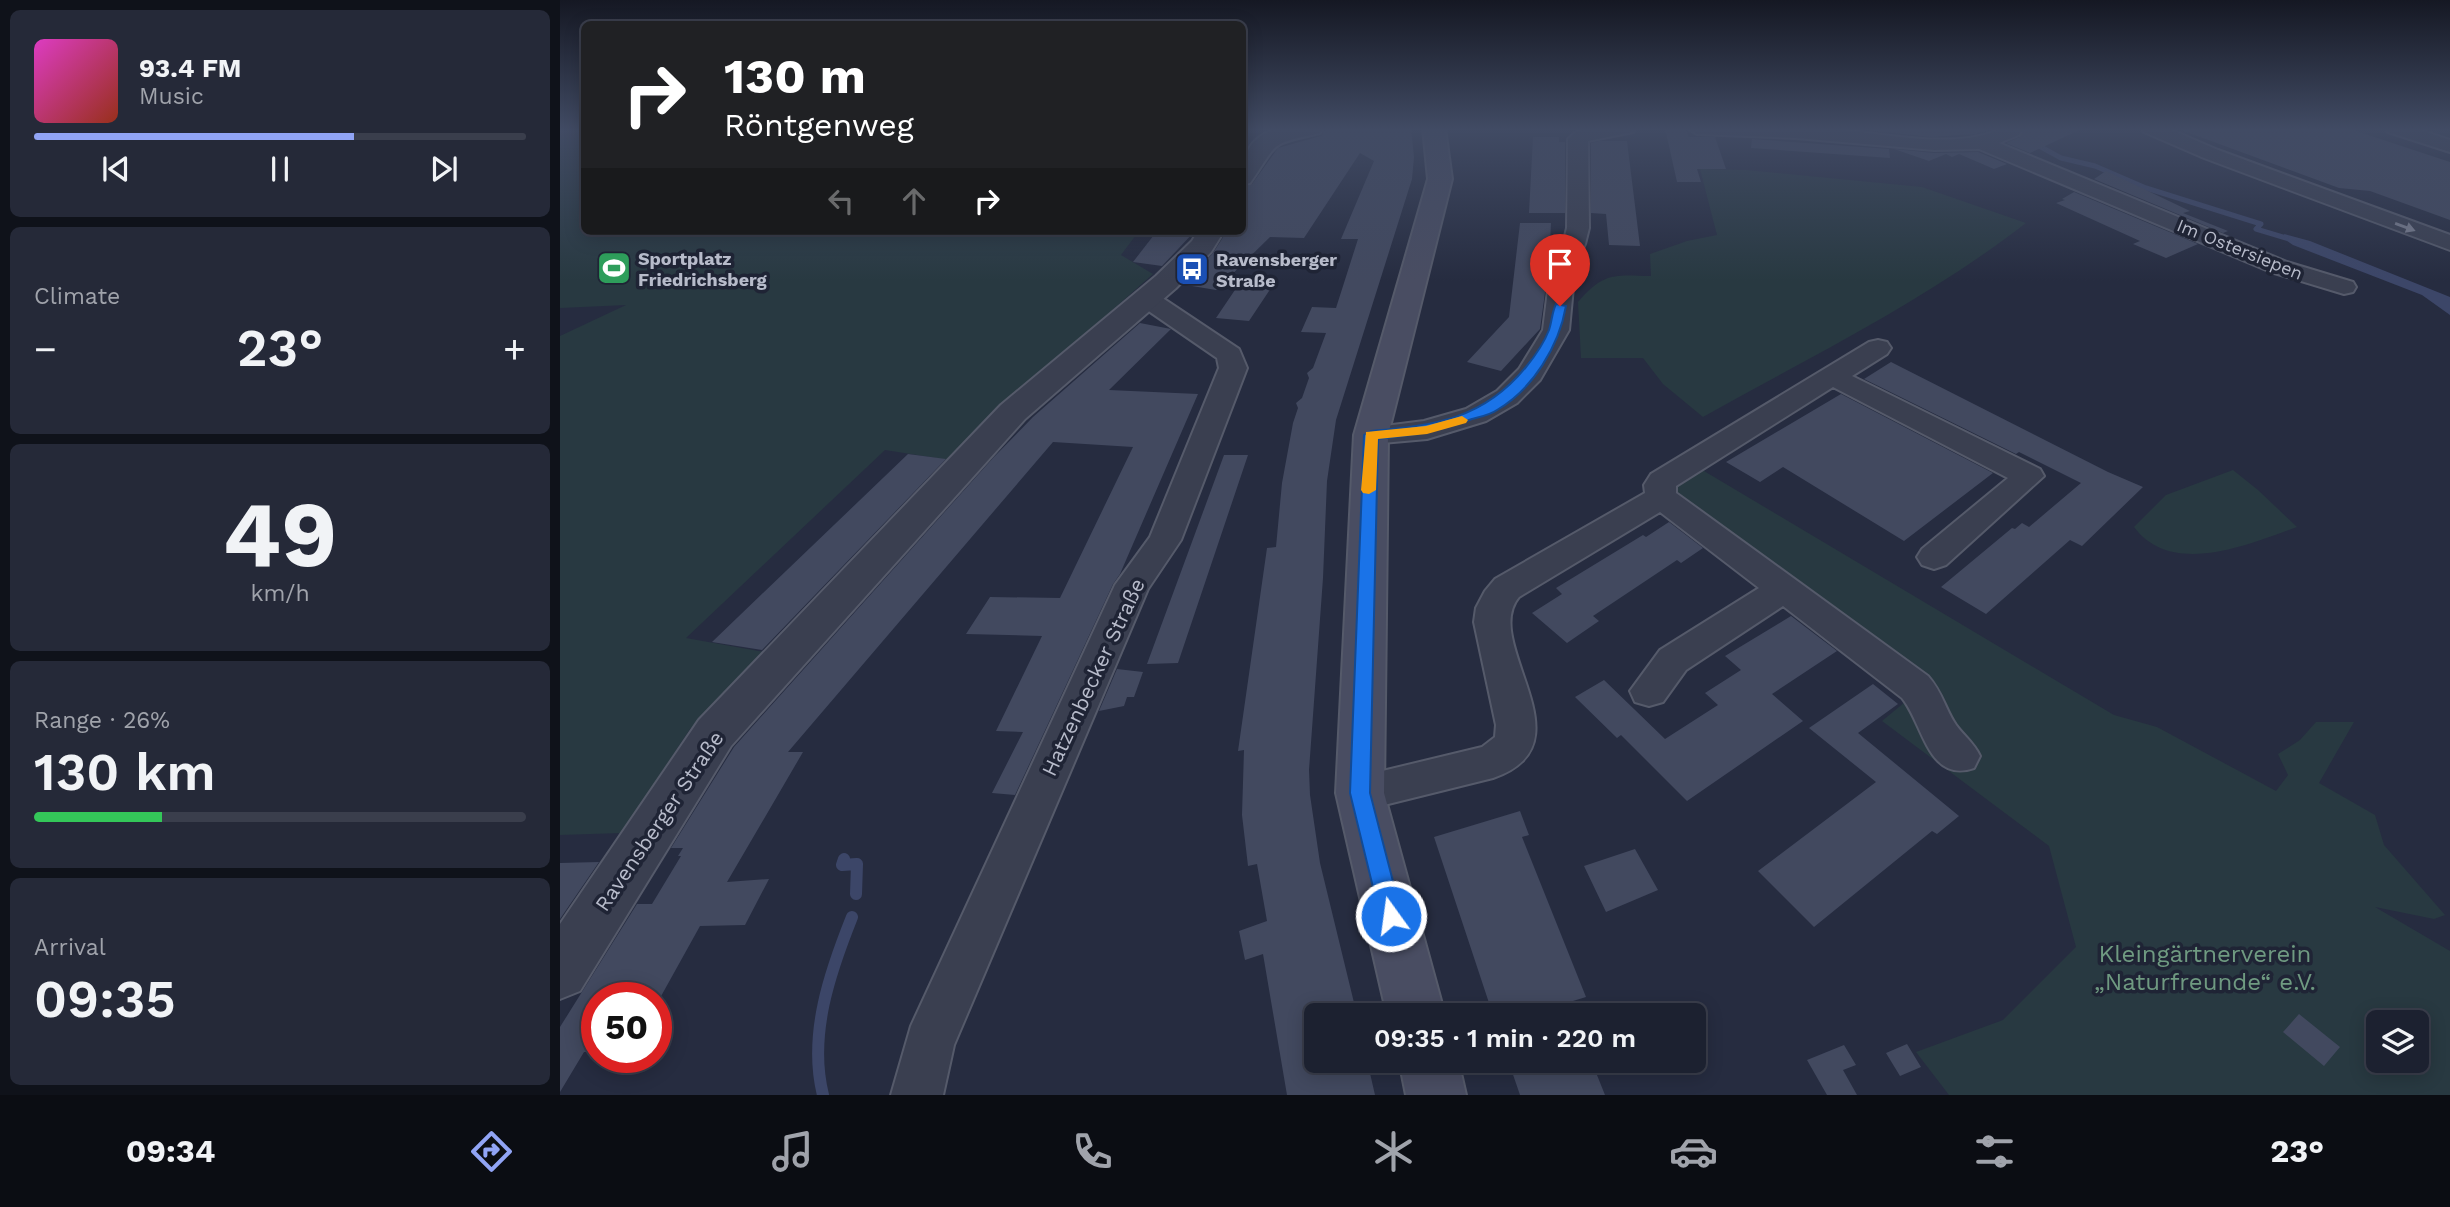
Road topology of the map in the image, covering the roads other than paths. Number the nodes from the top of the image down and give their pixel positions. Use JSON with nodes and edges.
{"nodes":[{"id":1,"x":1438,"y":179,"type":"edge"},
{"id":2,"x":1578,"y":179,"type":"edge"},
{"id":3,"x":2070,"y":179,"type":"edge"},
{"id":4,"x":2278,"y":179,"type":"edge"},
{"id":5,"x":1209,"y":235,"type":"edge"},
{"id":6,"x":2450,"y":243,"type":"edge"},
{"id":7,"x":2344,"y":287,"type":"dead end"},
{"id":8,"x":1146,"y":298,"type":"junction"},
{"id":9,"x":1878,"y":348,"type":"dead end"},
{"id":10,"x":1832,"y":376,"type":"junction"},
{"id":11,"x":1371,"y":435,"type":"junction"},
{"id":12,"x":1661,"y":497,"type":"junction"},
{"id":13,"x":1934,"y":557,"type":"dead end"},
{"id":14,"x":1785,"y":588,"type":"junction"},
{"id":15,"x":1649,"y":691,"type":"dead end"},
{"id":16,"x":1960,"y":755,"type":"dead end"},
{"id":17,"x":1360,"y":793,"type":"junction"},
{"id":18,"x":560,"y":972,"type":"edge"},
{"id":19,"x":1413,"y":1003,"type":"edge"},
{"id":20,"x":1430,"y":1073,"type":"edge"},
{"id":21,"x":917,"y":1095,"type":"edge"},
{"id":22,"x":1436,"y":1095,"type":"edge"}],
"edges":[{"from":1,"to":11,"type":"main road"},
{"from":2,"to":11,"type":"street"},
{"from":3,"to":7,"type":"street","name":"Im Ostersiepen"},
{"from":4,"to":6,"type":"street","one_way":true},
{"from":5,"to":8,"type":"street","name":"Ravensberger Straße"},
{"from":8,"to":18,"type":"street","name":"Ravensberger Straße"},
{"from":8,"to":21,"type":"street","name":"Hatzenbecker Straße"},
{"from":9,"to":10,"type":"street"},
{"from":10,"to":12,"type":"street"},
{"from":10,"to":13,"type":"street"},
{"from":11,"to":17,"type":"main road"},
{"from":12,"to":14,"type":"street"},
{"from":12,"to":17,"type":"street"},
{"from":14,"to":15,"type":"street"},
{"from":14,"to":16,"type":"street"},
{"from":17,"to":19,"type":"main road"},
{"from":20,"to":22,"type":"main road"}]}
